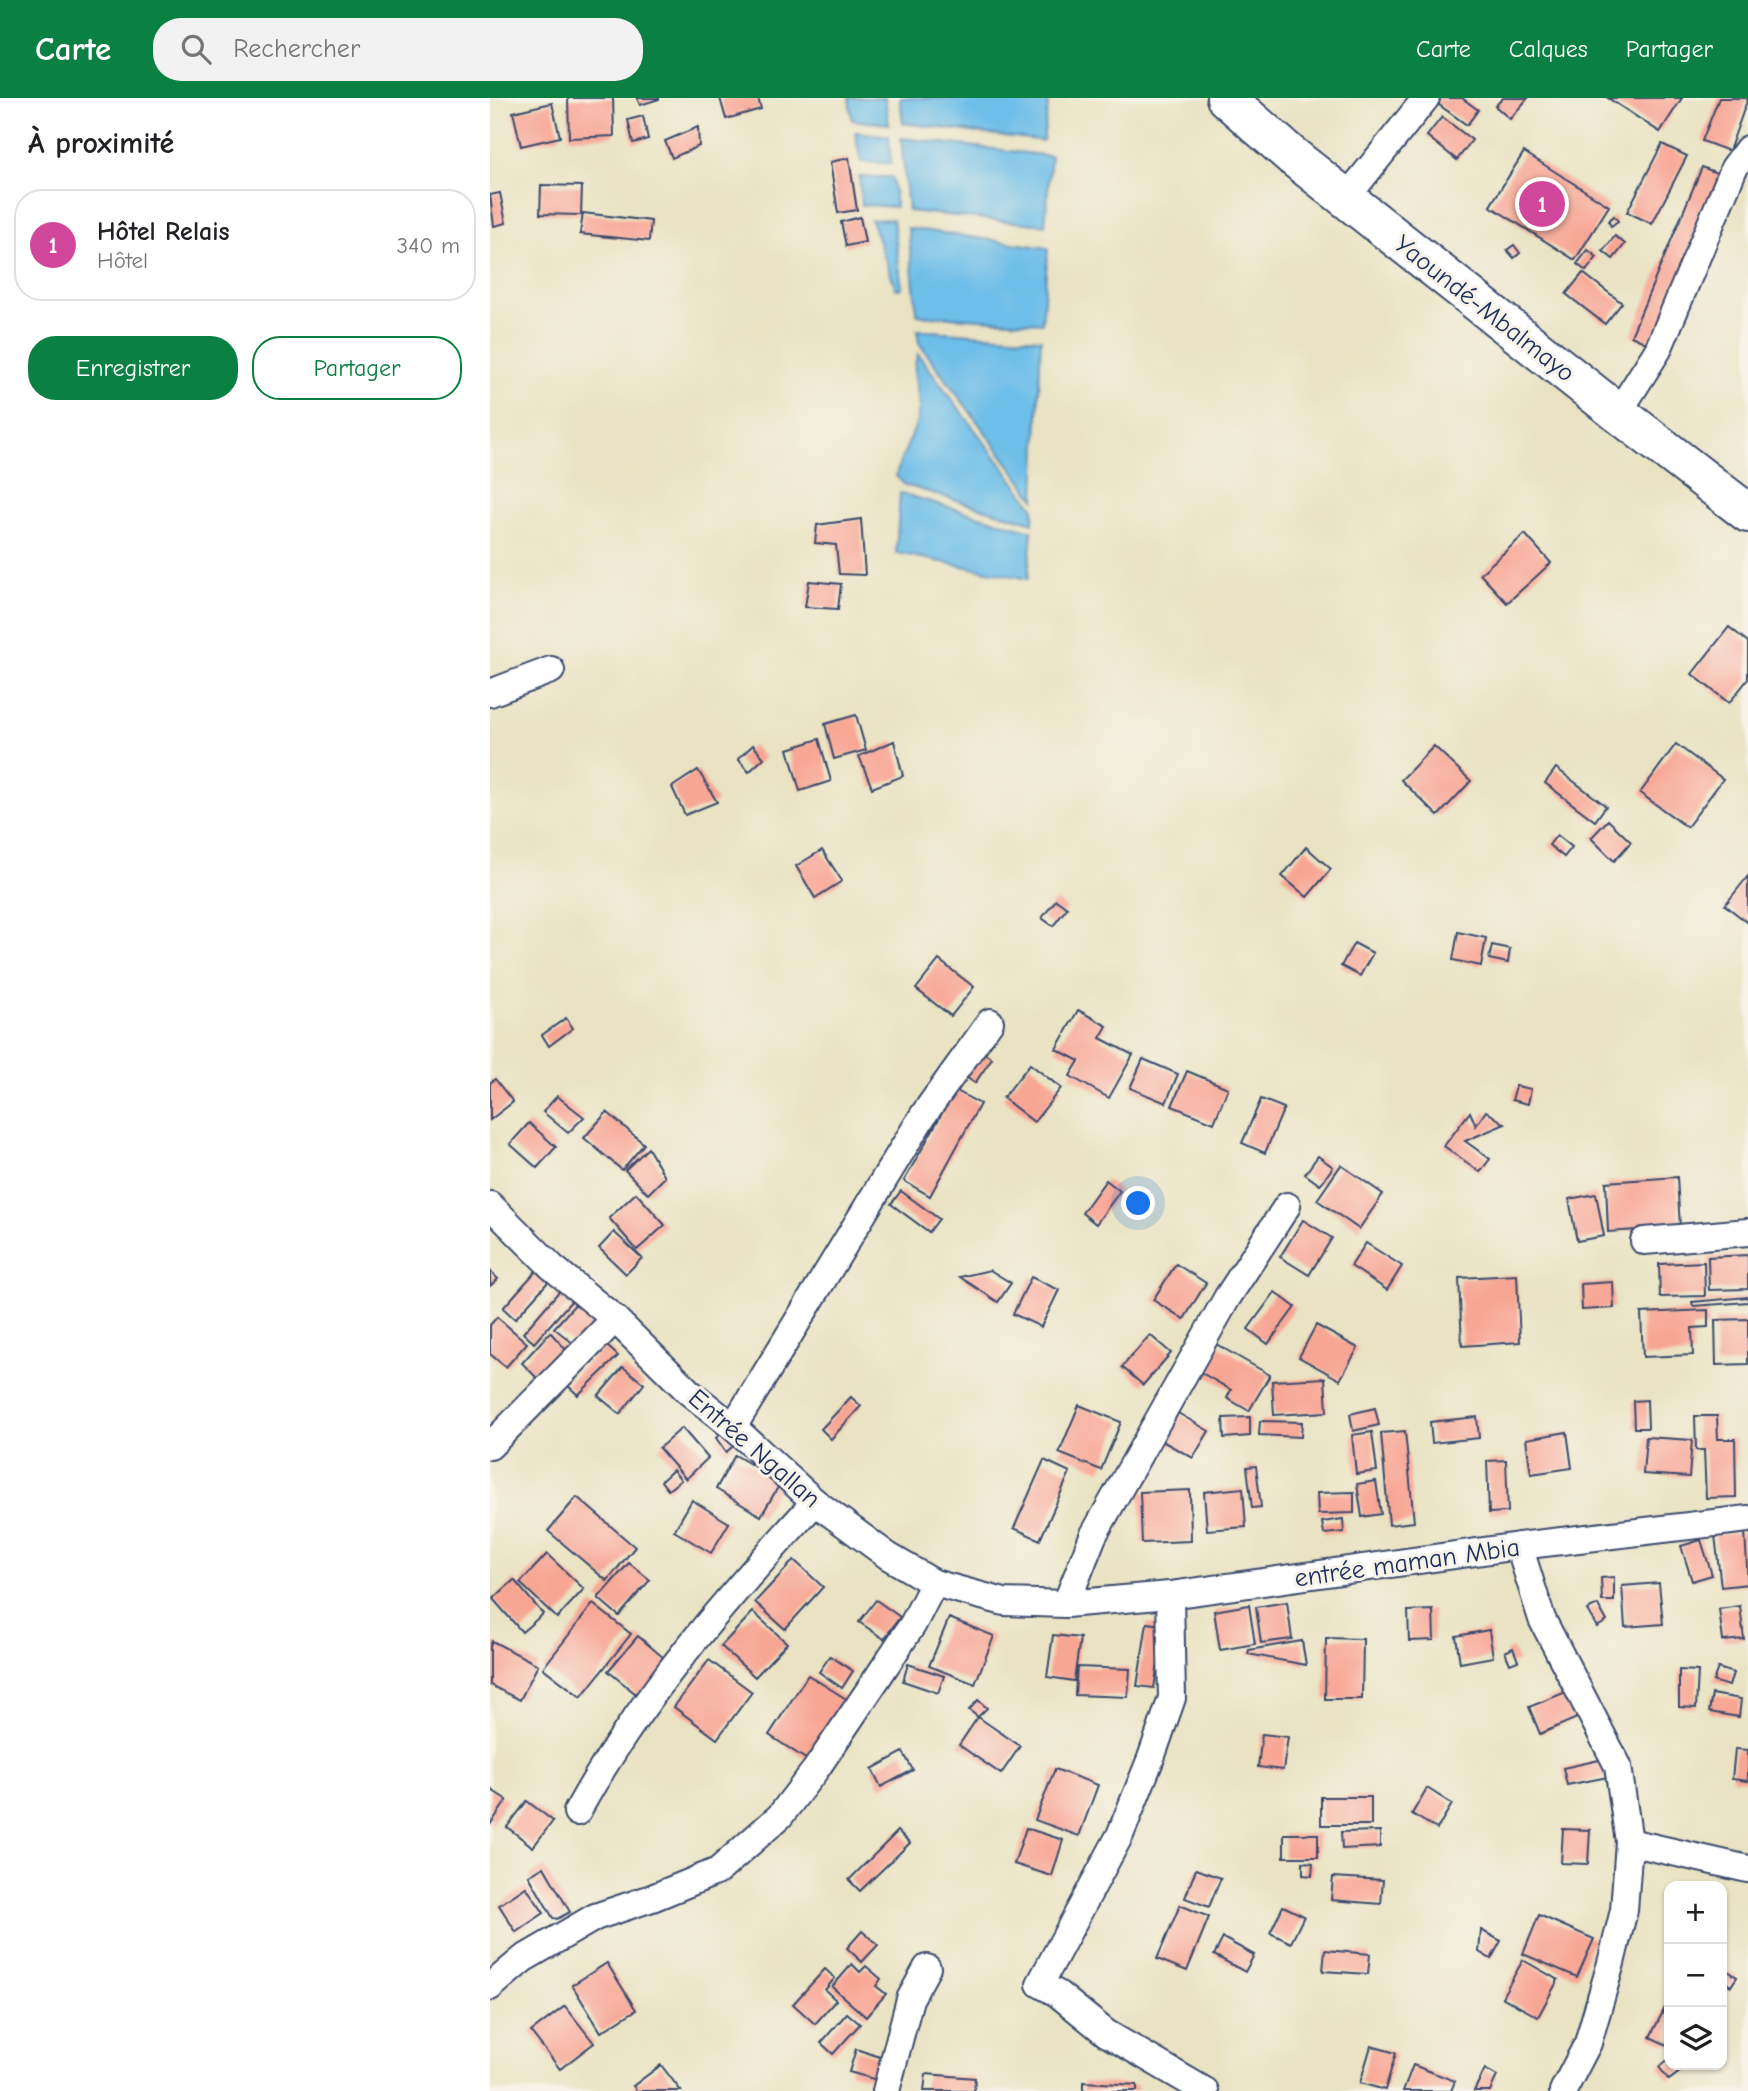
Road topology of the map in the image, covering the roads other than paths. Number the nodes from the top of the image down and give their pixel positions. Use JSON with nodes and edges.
{"nodes":[{"id":1,"x":1226,"y":98,"type":"edge"},
{"id":2,"x":1426,"y":98,"type":"edge"},
{"id":3,"x":1748,"y":149,"type":"edge"},
{"id":4,"x":1346,"y":198,"type":"junction"},
{"id":5,"x":1618,"y":414,"type":"junction"},
{"id":6,"x":1748,"y":513,"type":"edge"},
{"id":7,"x":551,"y":670,"type":"dead end"},
{"id":8,"x":490,"y":693,"type":"edge"},
{"id":9,"x":990,"y":1022,"type":"dead end"},
{"id":10,"x":490,"y":1205,"type":"edge"},
{"id":11,"x":1287,"y":1206,"type":"dead end"},
{"id":12,"x":1748,"y":1232,"type":"edge"},
{"id":13,"x":1644,"y":1241,"type":"dead end"},
{"id":14,"x":615,"y":1319,"type":"junction"},
{"id":15,"x":733,"y":1427,"type":"junction"},
{"id":16,"x":490,"y":1446,"type":"edge"},
{"id":17,"x":815,"y":1502,"type":"junction"},
{"id":18,"x":1748,"y":1519,"type":"edge"},
{"id":19,"x":1519,"y":1546,"type":"junction"},
{"id":20,"x":934,"y":1583,"type":"junction"},
{"id":21,"x":1170,"y":1595,"type":"junction"},
{"id":22,"x":1066,"y":1604,"type":"junction"},
{"id":23,"x":577,"y":1812,"type":"dead end"},
{"id":24,"x":1629,"y":1842,"type":"junction"},
{"id":25,"x":1748,"y":1869,"type":"edge"},
{"id":26,"x":927,"y":1968,"type":"dead end"},
{"id":27,"x":490,"y":1987,"type":"edge"},
{"id":28,"x":886,"y":2091,"type":"edge"},
{"id":29,"x":1206,"y":2091,"type":"edge"},
{"id":30,"x":1563,"y":2091,"type":"edge"}],
"edges":[{"from":1,"to":4,"type":"highway","name":"Yaoundé-Mbalmayo"},
{"from":2,"to":4,"type":"street"},
{"from":3,"to":5,"type":"street"},
{"from":4,"to":5,"type":"highway","name":"Yaoundé-Mbalmayo"},
{"from":5,"to":6,"type":"highway","name":"Yaoundé-Mbalmayo"},
{"from":7,"to":8,"type":"street"},
{"from":9,"to":15,"type":"street"},
{"from":10,"to":14,"type":"street","name":"Entrée Ngallan"},
{"from":11,"to":22,"type":"street"},
{"from":12,"to":13,"type":"street"},
{"from":14,"to":15,"type":"street","name":"Entrée Ngallan"},
{"from":14,"to":16,"type":"street"},
{"from":15,"to":17,"type":"street","name":"Entrée Ngallan"},
{"from":17,"to":20,"type":"street","name":"Entrée Ngallan"},
{"from":17,"to":23,"type":"street"},
{"from":18,"to":19,"type":"street","name":"entrée maman Mbia"},
{"from":19,"to":21,"type":"street","name":"entrée maman Mbia"},
{"from":19,"to":24,"type":"street"},
{"from":20,"to":22,"type":"street","name":"Entrée Ngallan"},
{"from":20,"to":27,"type":"street"},
{"from":21,"to":22,"type":"street","name":"entrée maman Mbia"},
{"from":21,"to":29,"type":"street"},
{"from":24,"to":25,"type":"street"},
{"from":24,"to":30,"type":"street"},
{"from":26,"to":28,"type":"street"}]}
